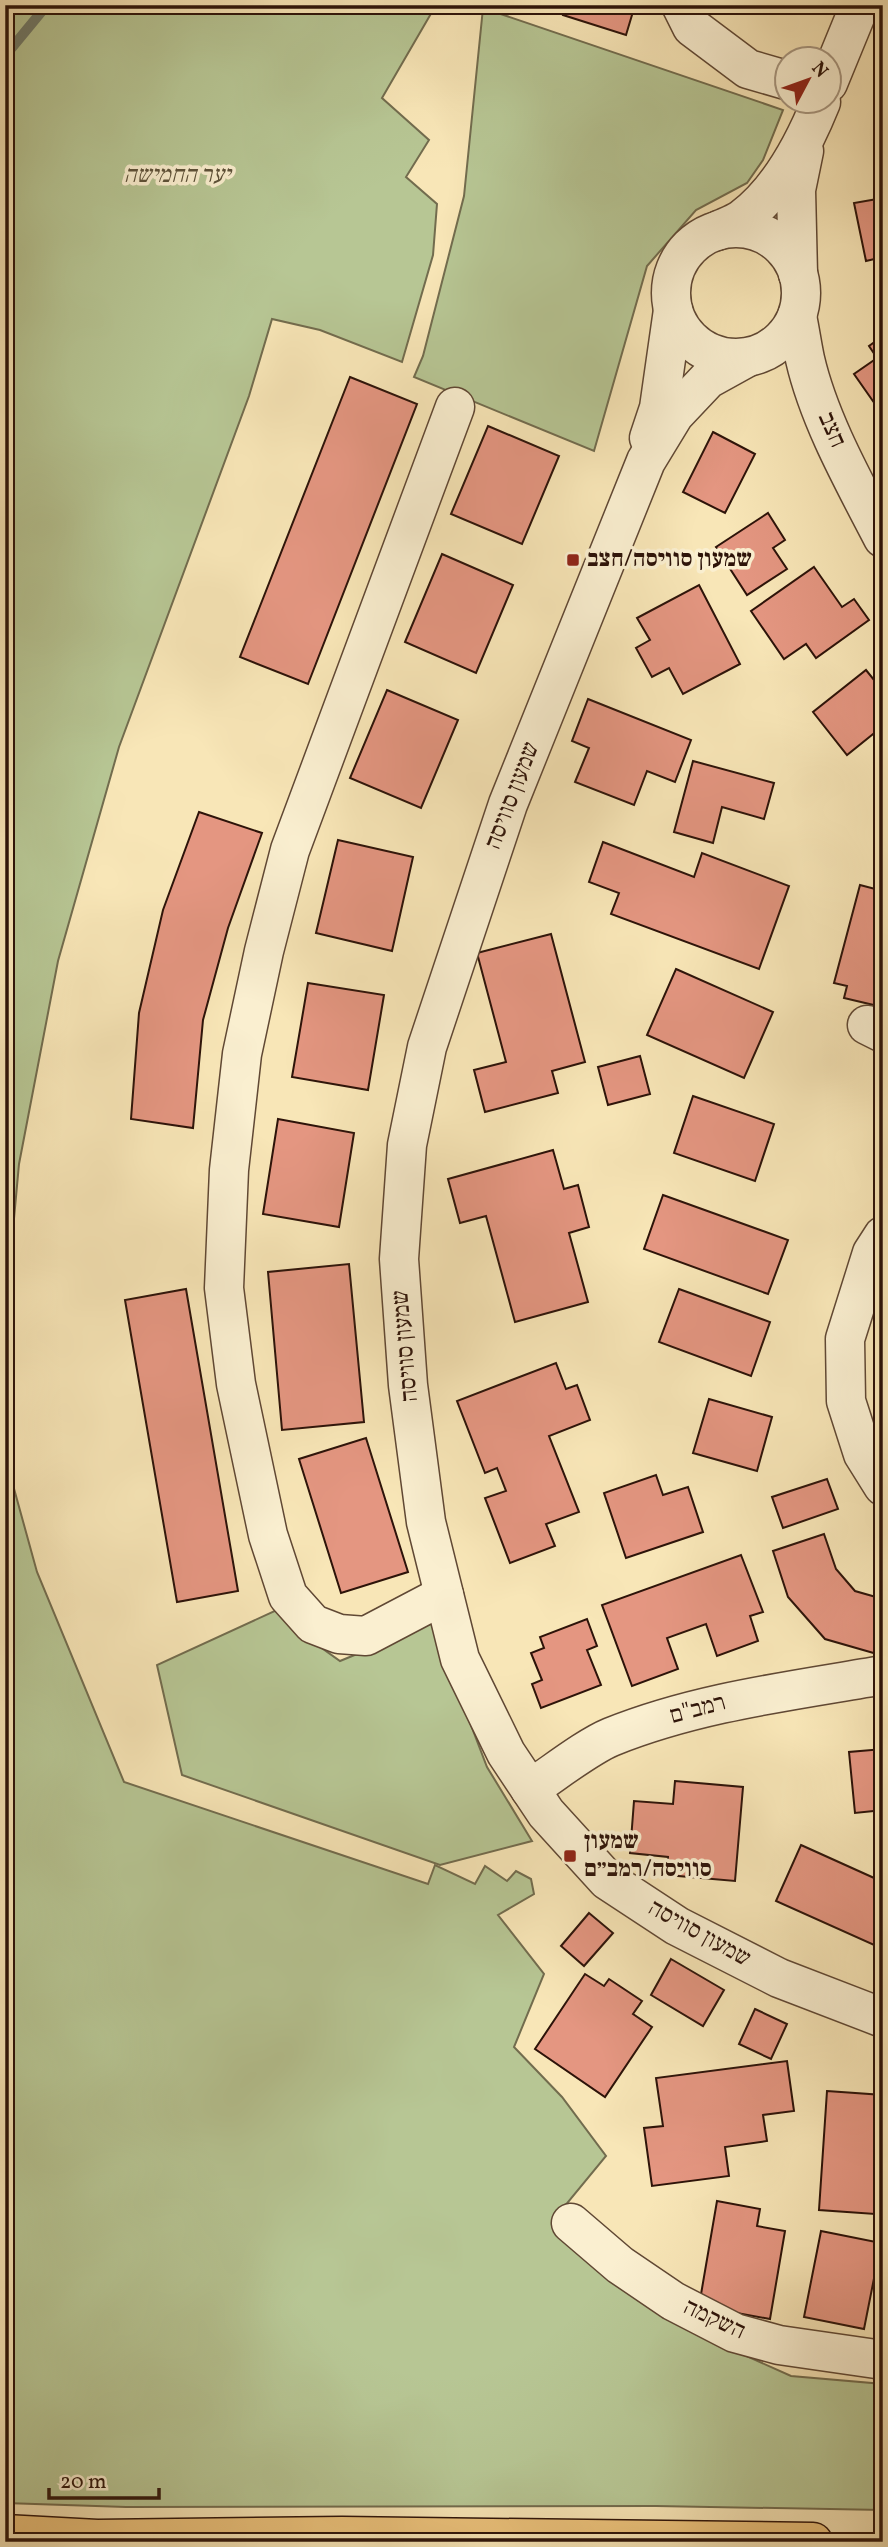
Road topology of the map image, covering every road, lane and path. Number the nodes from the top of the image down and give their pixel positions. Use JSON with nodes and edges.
{"nodes":[{"id":1,"x":681,"y":5,"type":"edge"},
{"id":2,"x":860,"y":5,"type":"edge"},
{"id":3,"x":842,"y":49,"type":"edge"},
{"id":4,"x":772,"y":76,"type":"edge"},
{"id":5,"x":814,"y":118,"type":"edge"},
{"id":6,"x":717,"y":230,"type":"junction"},
{"id":7,"x":798,"y":274,"type":"junction"},
{"id":8,"x":673,"y":310,"type":"junction"},
{"id":9,"x":797,"y":316,"type":"junction"},
{"id":10,"x":746,"y":358,"type":"junction"},
{"id":11,"x":455,"y":407,"type":"dead end"},
{"id":12,"x":634,"y":491,"type":"junction"},
{"id":13,"x":883,"y":538,"type":"edge"},
{"id":14,"x":883,"y":1236,"type":"edge"},
{"id":15,"x":883,"y":1486,"type":"edge"},
{"id":16,"x":444,"y":1595,"type":"junction"},
{"id":17,"x":883,"y":1675,"type":"edge"},
{"id":18,"x":530,"y":1789,"type":"junction"},
{"id":19,"x":883,"y":2018,"type":"edge"},
{"id":20,"x":571,"y":2223,"type":"dead end"},
{"id":21,"x":883,"y":2360,"type":"edge"},
{"id":22,"x":5,"y":2534,"type":"edge"},
{"id":23,"x":813,"y":2542,"type":"edge"}],
"edges":[{"from":1,"to":4,"type":"street"},
{"from":2,"to":3,"type":"street"},
{"from":5,"to":6,"type":"street"},
{"from":5,"to":7,"type":"street"},
{"from":6,"to":7,"type":"street"},
{"from":6,"to":8,"type":"street"},
{"from":7,"to":9,"type":"street"},
{"from":8,"to":10,"type":"street"},
{"from":8,"to":12,"type":"street","name":"שמעון סוויסה"},
{"from":9,"to":10,"type":"street"},
{"from":9,"to":13,"type":"street","name":"חצב"},
{"from":10,"to":12,"type":"street","name":"שמעון סוויסה"},
{"from":11,"to":16,"type":"street"},
{"from":12,"to":16,"type":"street","name":"שמעון סוויסה"},
{"from":14,"to":15,"type":"street"},
{"from":16,"to":18,"type":"street","name":"שמעון סוויסה"},
{"from":17,"to":18,"type":"street","name":"רמב\"ם"},
{"from":18,"to":19,"type":"street","name":"שמעון סוויסה"},
{"from":20,"to":21,"type":"street","name":"השקמה"},
{"from":22,"to":23,"type":"main road"}]}
